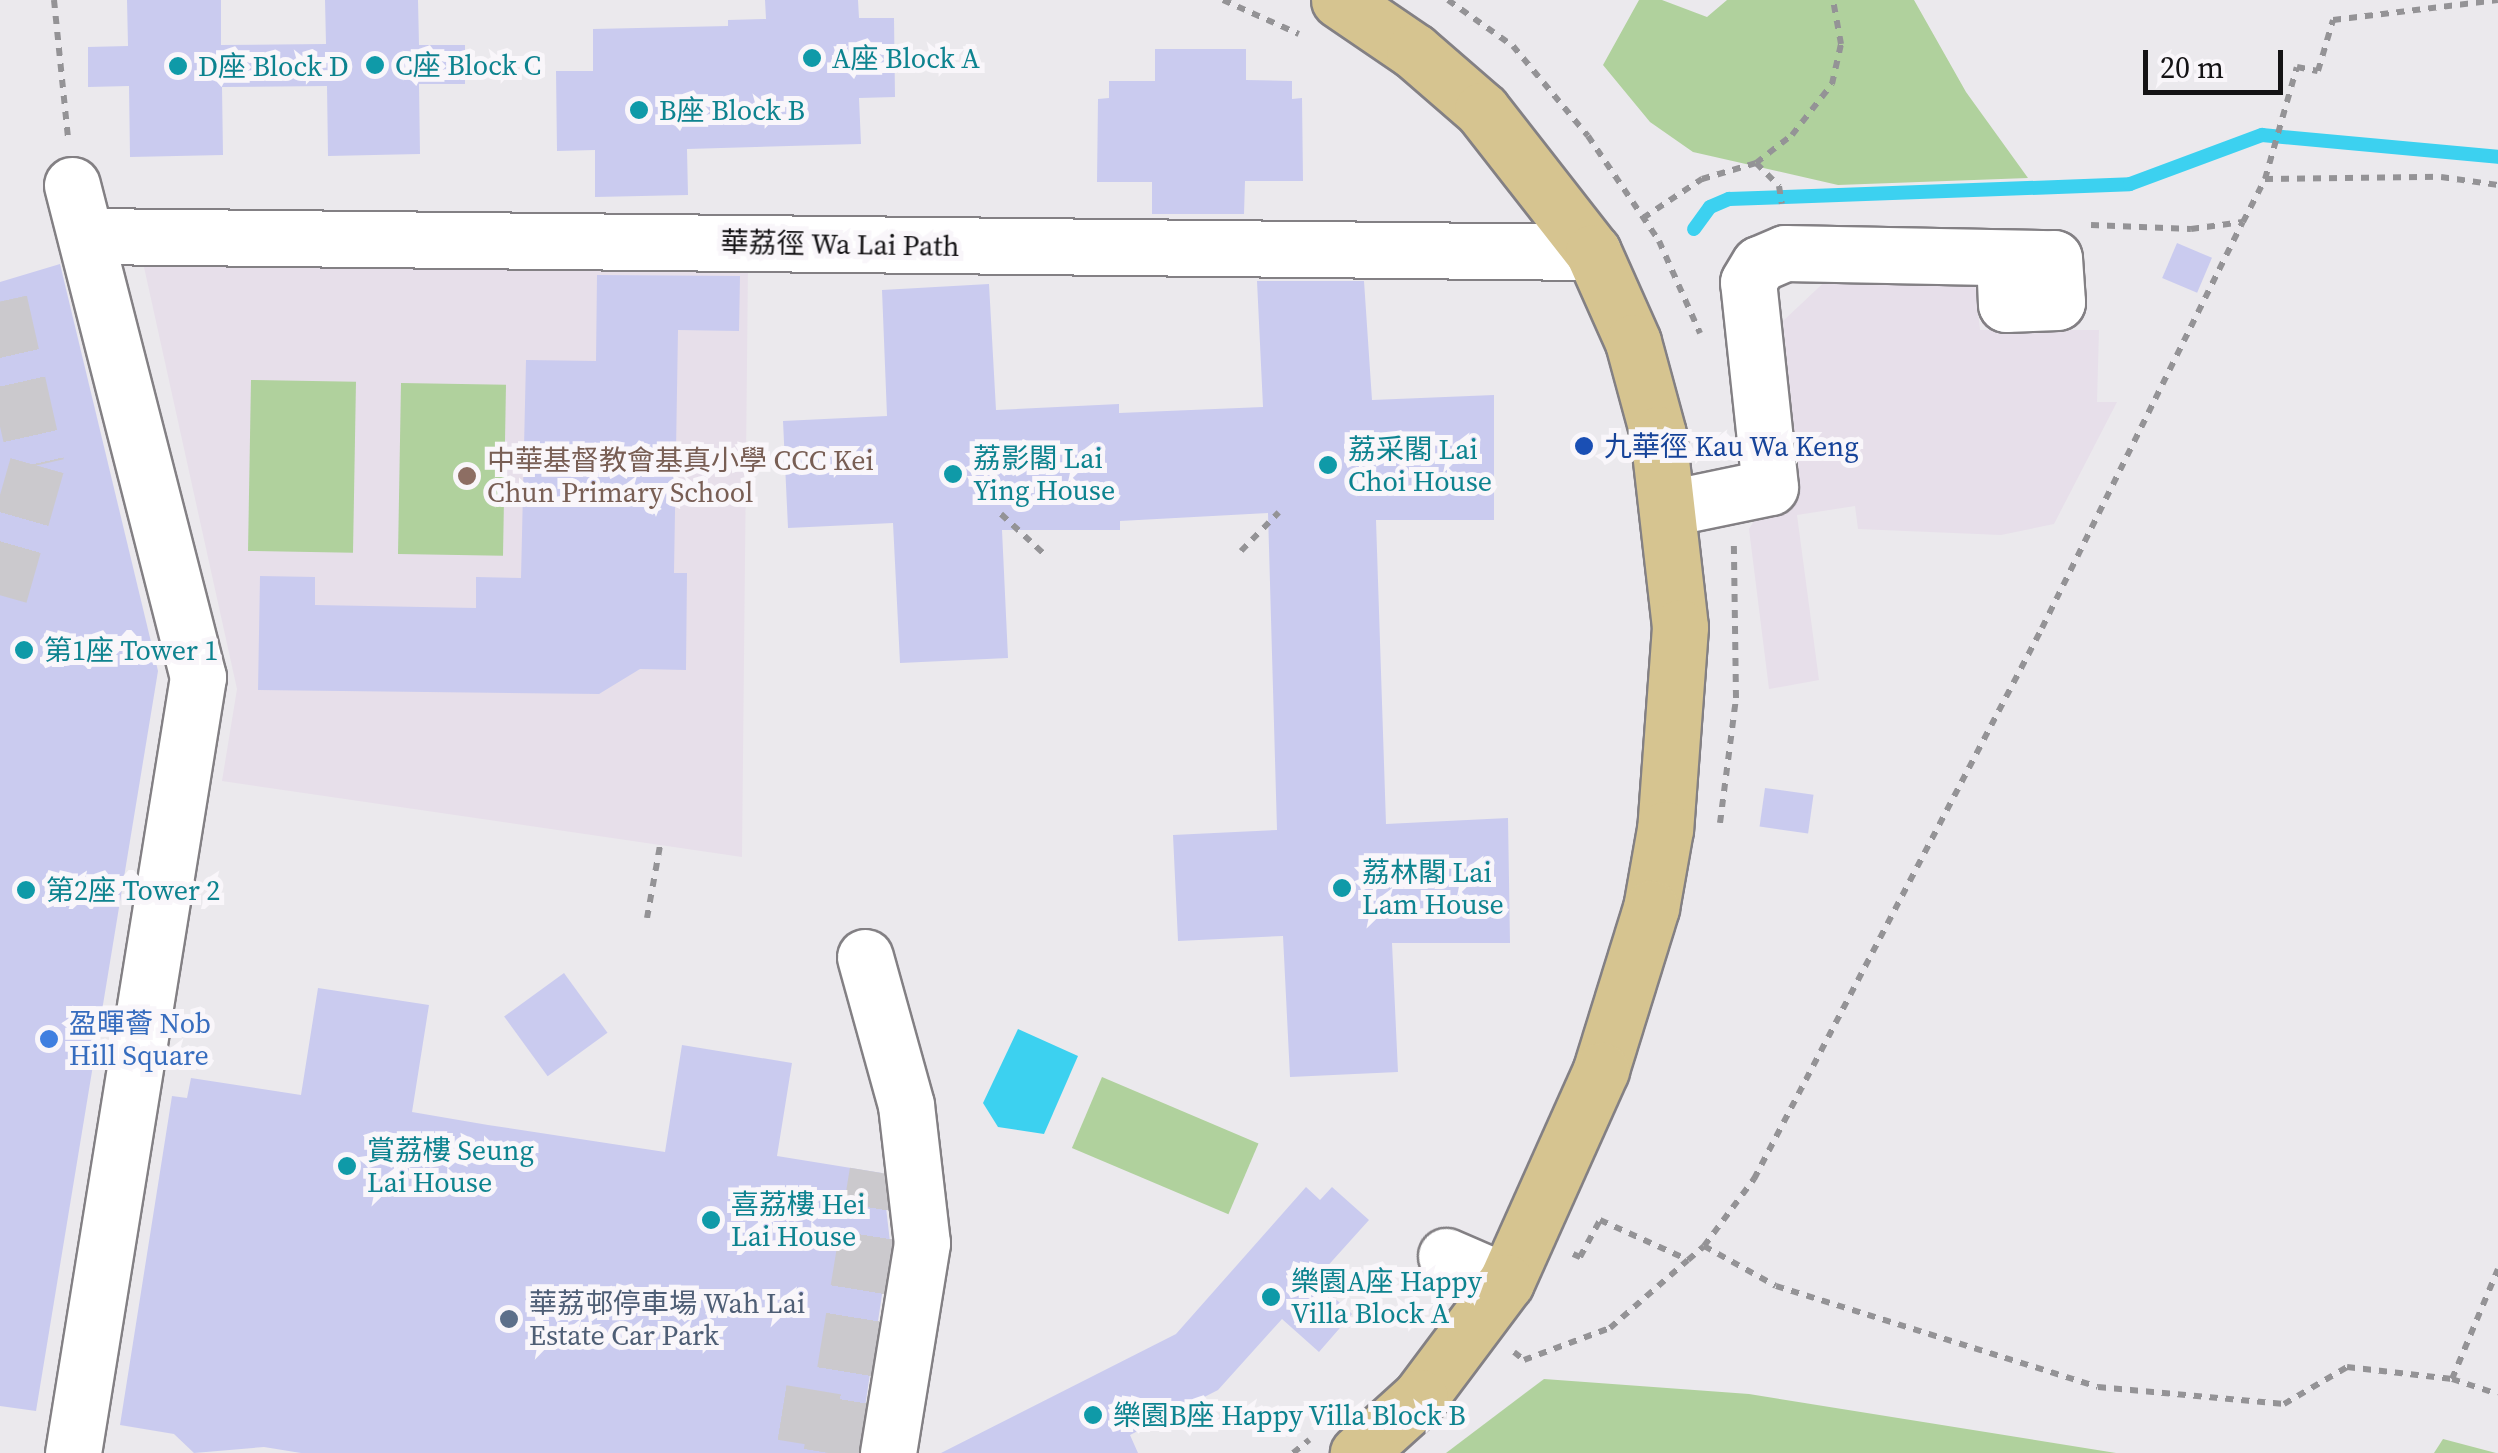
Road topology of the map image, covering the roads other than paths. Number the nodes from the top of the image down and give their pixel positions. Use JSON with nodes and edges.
{"nodes":[{"id":1,"x":1322,"y":18,"type":"edge"},
{"id":2,"x":1593,"y":252,"type":"junction"},
{"id":3,"x":2004,"y":259,"type":"dead end"},
{"id":4,"x":1669,"y":508,"type":"junction"},
{"id":5,"x":865,"y":957,"type":"dead end"},
{"id":6,"x":906,"y":1104,"type":"junction"},
{"id":7,"x":876,"y":1172,"type":"tunnel mouth"},
{"id":8,"x":1446,"y":1256,"type":"dead end"},
{"id":9,"x":1506,"y":1282,"type":"junction"},
{"id":10,"x":1336,"y":1444,"type":"edge"},
{"id":11,"x":75,"y":1446,"type":"edge"},
{"id":12,"x":888,"y":1453,"type":"tunnel mouth"}],
"edges":[{"from":1,"to":2,"type":"main road"},
{"from":2,"to":4,"type":"main road"},
{"from":2,"to":11,"type":"street","name":"華荔徑 Wa Lai Path"},
{"from":3,"to":4,"type":"street"},
{"from":4,"to":9,"type":"main road"},
{"from":5,"to":6,"type":"street"},
{"from":6,"to":7,"type":"street"},
{"from":6,"to":12,"type":"street"},
{"from":8,"to":9,"type":"street"},
{"from":9,"to":10,"type":"main road"}]}
